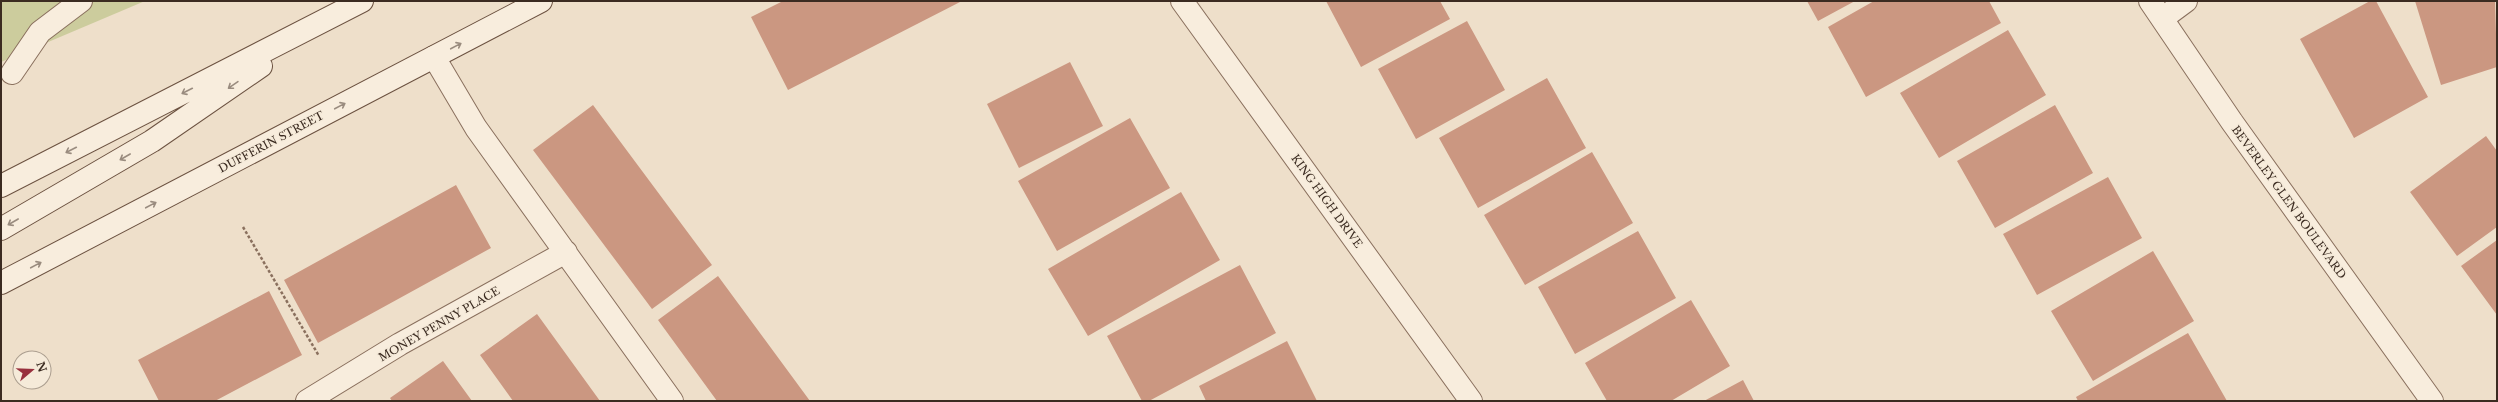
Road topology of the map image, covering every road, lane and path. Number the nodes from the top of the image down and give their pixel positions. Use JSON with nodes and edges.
{"nodes":[{"id":1,"x":81,"y":1,"type":"edge"},
{"id":2,"x":362,"y":1,"type":"edge"},
{"id":3,"x":541,"y":1,"type":"edge"},
{"id":4,"x":1182,"y":1,"type":"edge"},
{"id":5,"x":2186,"y":1,"type":"edge"},
{"id":6,"x":2156,"y":9,"type":"edge"},
{"id":7,"x":335,"y":15,"type":"junction"},
{"id":8,"x":434,"y":57,"type":"junction"},
{"id":9,"x":12,"y":73,"type":"dead end"},
{"id":10,"x":1,"y":186,"type":"edge"},
{"id":11,"x":243,"y":227,"type":"dead end"},
{"id":12,"x":1,"y":229,"type":"edge"},
{"id":13,"x":566,"y":252,"type":"junction"},
{"id":14,"x":1,"y":283,"type":"edge"},
{"id":15,"x":336,"y":385,"type":"junction"},
{"id":16,"x":313,"y":400,"type":"edge"},
{"id":17,"x":672,"y":401,"type":"edge"},
{"id":18,"x":1471,"y":401,"type":"edge"},
{"id":19,"x":2432,"y":401,"type":"edge"}],
"edges":[{"from":1,"to":9,"type":"street"},
{"from":2,"to":7,"type":"street"},
{"from":8,"to":3,"type":"street","name":"DUFFERIN STREET","one_way":true},
{"from":4,"to":18,"type":"street","name":"KING HIGH DRIVE"},
{"from":5,"to":6,"type":"street"},
{"from":6,"to":19,"type":"street","name":"BEVERLEY GLEN BOULEVARD"},
{"from":7,"to":10,"type":"street","one_way":true},
{"from":7,"to":12,"type":"street","one_way":true},
{"from":8,"to":13,"type":"street"},
{"from":14,"to":8,"type":"street","name":"DUFFERIN STREET","one_way":true},
{"from":11,"to":15,"type":"path"},
{"from":13,"to":15,"type":"street","name":"MONEY PENNY PLACE"},
{"from":13,"to":17,"type":"street"},
{"from":15,"to":16,"type":"street","name":"MONEY PENNY PLACE"}]}
